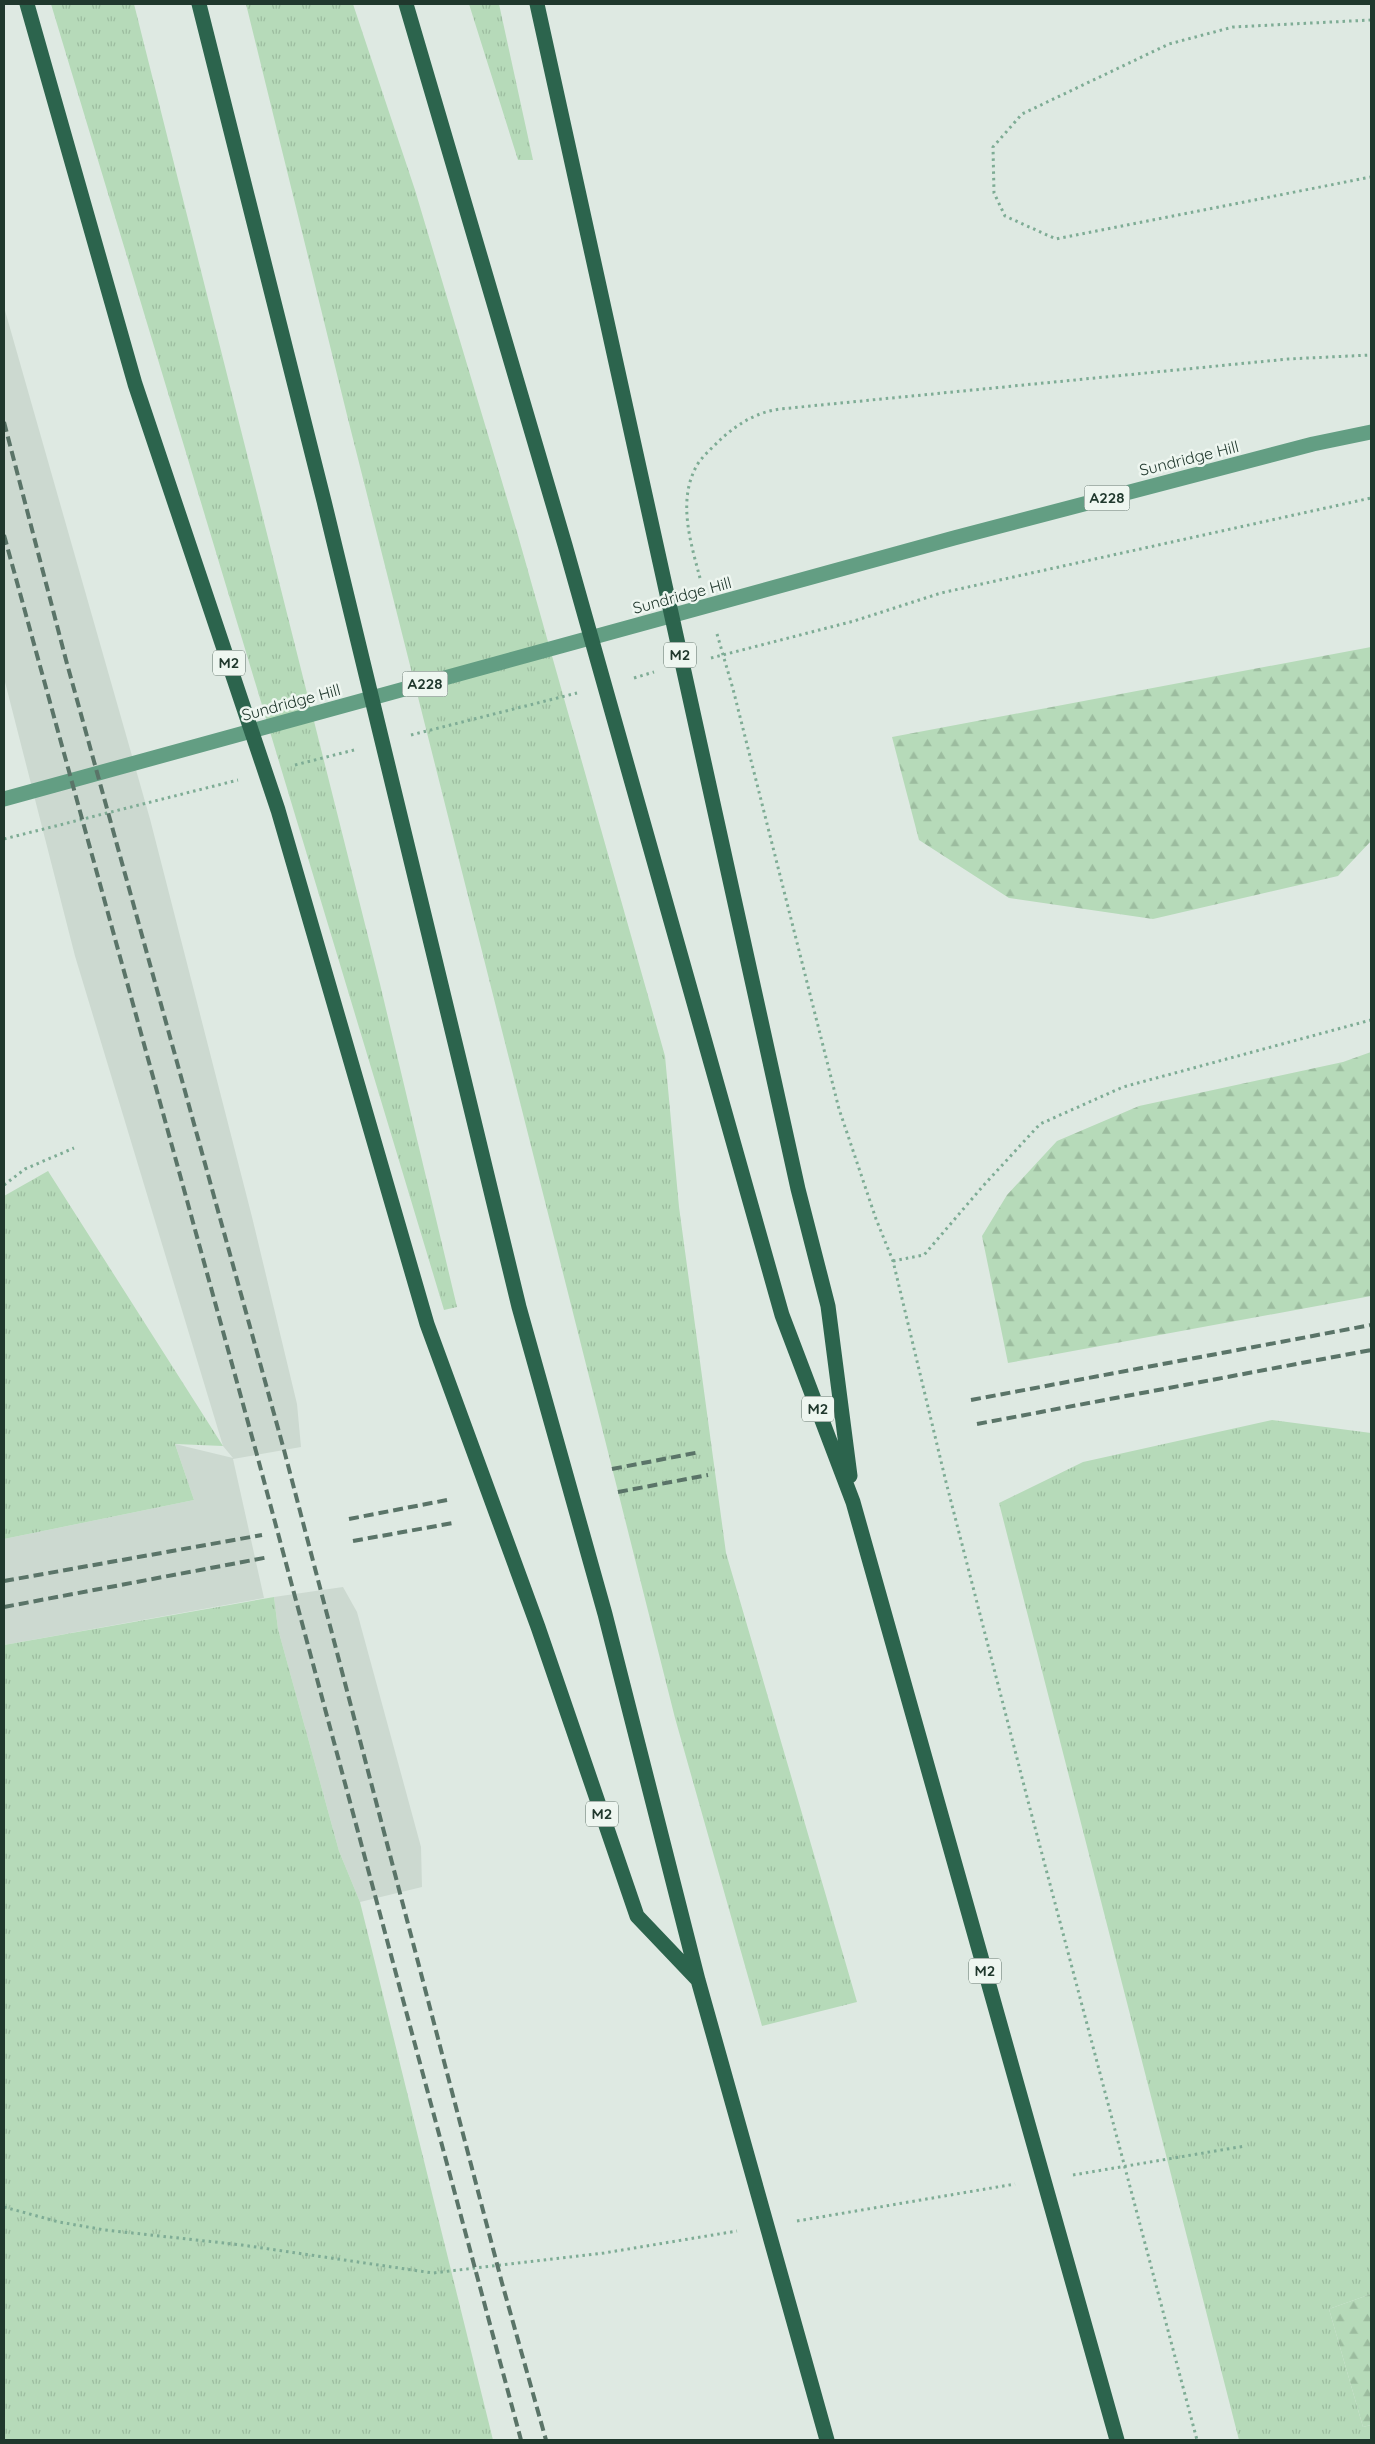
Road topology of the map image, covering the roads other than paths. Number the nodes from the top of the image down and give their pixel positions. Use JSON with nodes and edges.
{"nodes":[{"id":1,"x":27,"y":4,"type":"edge"},
{"id":2,"x":199,"y":4,"type":"edge"},
{"id":3,"x":406,"y":4,"type":"edge"},
{"id":4,"x":537,"y":4,"type":"edge"},
{"id":5,"x":1371,"y":432,"type":"edge"},
{"id":6,"x":5,"y":799,"type":"edge"},
{"id":7,"x":853,"y":1502,"type":"junction"},
{"id":8,"x":698,"y":1980,"type":"junction"},
{"id":9,"x":827,"y":2440,"type":"edge"},
{"id":10,"x":1117,"y":2440,"type":"edge"}],
"edges":[{"from":1,"to":8,"type":"highway","number":"M2"},
{"from":2,"to":8,"type":"highway","number":"M2"},
{"from":3,"to":7,"type":"highway","number":"M2"},
{"from":4,"to":7,"type":"highway","number":"M2"},
{"from":5,"to":6,"type":"main road","name":"Sundridge Hill","number":"A228"},
{"from":7,"to":10,"type":"highway","number":"M2"},
{"from":8,"to":9,"type":"highway","number":"M2"}]}
